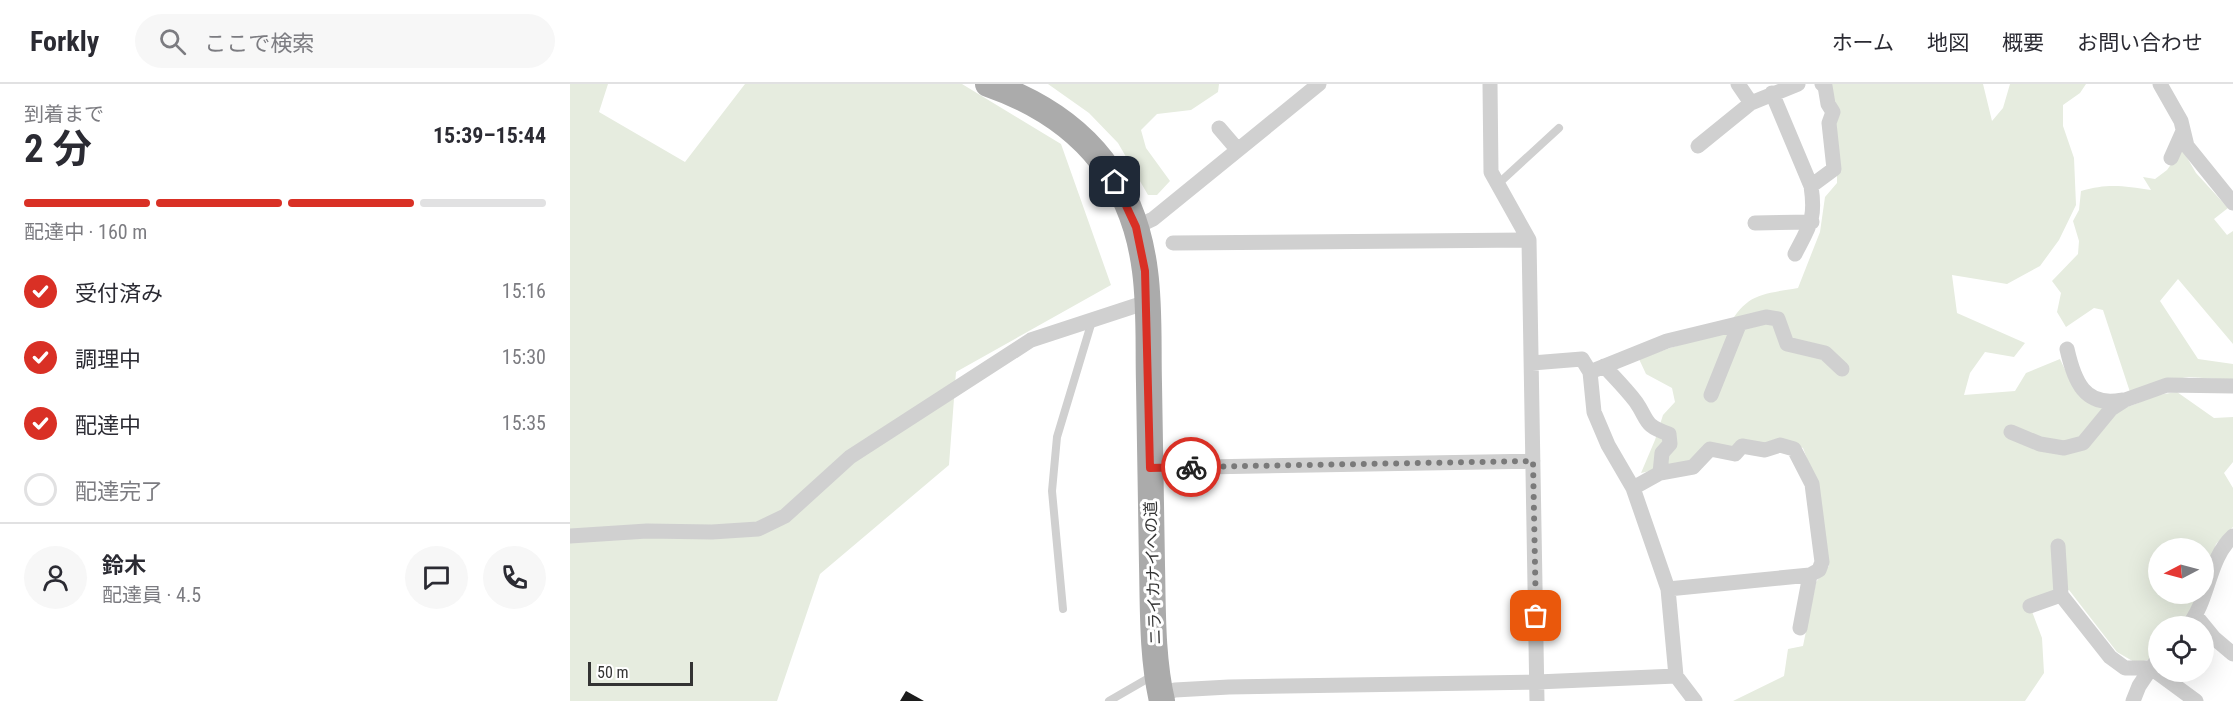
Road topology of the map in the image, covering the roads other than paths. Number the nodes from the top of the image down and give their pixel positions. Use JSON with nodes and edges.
{"nodes":[{"id":1,"x":988,"y":84,"type":"edge"},
{"id":2,"x":1319,"y":84,"type":"edge"},
{"id":3,"x":1490,"y":84,"type":"edge"},
{"id":4,"x":1738,"y":84,"type":"edge"},
{"id":5,"x":1798,"y":84,"type":"edge"},
{"id":6,"x":1822,"y":84,"type":"edge"},
{"id":7,"x":2160,"y":84,"type":"edge"},
{"id":8,"x":1772,"y":93,"type":"junction"},
{"id":9,"x":1750,"y":103,"type":"junction"},
{"id":10,"x":1219,"y":128,"type":"dead end"},
{"id":11,"x":1559,"y":128,"type":"dead end"},
{"id":12,"x":2183,"y":131,"type":"junction"},
{"id":13,"x":1698,"y":146,"type":"dead end"},
{"id":14,"x":1237,"y":149,"type":"junction"},
{"id":15,"x":2171,"y":158,"type":"dead end"},
{"id":16,"x":1498,"y":184,"type":"junction"},
{"id":17,"x":1811,"y":186,"type":"junction"},
{"id":18,"x":2233,"y":203,"type":"edge"},
{"id":19,"x":1812,"y":222,"type":"junction"},
{"id":20,"x":1755,"y":223,"type":"dead end"},
{"id":21,"x":1136,"y":227,"type":"junction"},
{"id":22,"x":1529,"y":240,"type":"junction"},
{"id":23,"x":1173,"y":243,"type":"dead end"},
{"id":24,"x":1795,"y":254,"type":"dead end"},
{"id":25,"x":1147,"y":302,"type":"junction"},
{"id":26,"x":1093,"y":320,"type":"junction"},
{"id":27,"x":1738,"y":325,"type":"junction"},
{"id":28,"x":2067,"y":349,"type":"dead end"},
{"id":29,"x":1532,"y":363,"type":"junction"},
{"id":30,"x":1597,"y":369,"type":"junction"},
{"id":31,"x":1842,"y":369,"type":"dead end"},
{"id":32,"x":2233,"y":387,"type":"edge"},
{"id":33,"x":1711,"y":395,"type":"dead end"},
{"id":34,"x":2125,"y":400,"type":"junction"},
{"id":35,"x":2011,"y":432,"type":"dead end"},
{"id":36,"x":1533,"y":461,"type":"junction"},
{"id":37,"x":1150,"y":468,"type":"junction"},
{"id":38,"x":1660,"y":473,"type":"junction"},
{"id":39,"x":1633,"y":488,"type":"junction"},
{"id":40,"x":570,"y":536,"type":"edge"},
{"id":41,"x":2233,"y":536,"type":"edge"},
{"id":42,"x":2058,"y":546,"type":"dead end"},
{"id":43,"x":1810,"y":575,"type":"junction"},
{"id":44,"x":1668,"y":589,"type":"junction"},
{"id":45,"x":2061,"y":595,"type":"junction"},
{"id":46,"x":2030,"y":606,"type":"dead end"},
{"id":47,"x":1063,"y":609,"type":"dead end"},
{"id":48,"x":2194,"y":616,"type":"edge"},
{"id":49,"x":1800,"y":628,"type":"dead end"},
{"id":50,"x":2214,"y":638,"type":"edge"},
{"id":51,"x":2233,"y":654,"type":"edge"},
{"id":52,"x":2148,"y":665,"type":"edge"},
{"id":53,"x":2148,"y":674,"type":"edge"},
{"id":54,"x":1676,"y":676,"type":"junction"},
{"id":55,"x":1537,"y":682,"type":"junction"},
{"id":56,"x":2175,"y":682,"type":"edge"},
{"id":57,"x":1160,"y":689,"type":"edge"},
{"id":58,"x":1109,"y":701,"type":"edge"},
{"id":59,"x":1538,"y":701,"type":"edge"},
{"id":60,"x":1695,"y":701,"type":"edge"},
{"id":61,"x":2133,"y":701,"type":"edge"},
{"id":62,"x":2196,"y":701,"type":"edge"}],
"edges":[{"from":1,"to":21,"type":"main road","name":"ニライカナイへの道"},
{"from":2,"to":14,"type":"street"},
{"from":3,"to":16,"type":"street"},
{"from":4,"to":9,"type":"street"},
{"from":5,"to":8,"type":"street"},
{"from":6,"to":17,"type":"street"},
{"from":7,"to":12,"type":"street"},
{"from":8,"to":9,"type":"street"},
{"from":8,"to":17,"type":"street"},
{"from":9,"to":13,"type":"street"},
{"from":10,"to":14,"type":"street"},
{"from":11,"to":16,"type":"lane"},
{"from":12,"to":15,"type":"street"},
{"from":12,"to":18,"type":"street"},
{"from":14,"to":21,"type":"street"},
{"from":16,"to":22,"type":"street"},
{"from":17,"to":19,"type":"street"},
{"from":19,"to":20,"type":"street"},
{"from":19,"to":24,"type":"street"},
{"from":21,"to":25,"type":"main road","name":"ニライカナイへの道"},
{"from":22,"to":23,"type":"street"},
{"from":22,"to":29,"type":"street"},
{"from":25,"to":26,"type":"street"},
{"from":25,"to":37,"type":"main road","name":"ニライカナイへの道"},
{"from":26,"to":40,"type":"street"},
{"from":26,"to":47,"type":"lane"},
{"from":27,"to":30,"type":"street"},
{"from":27,"to":31,"type":"street"},
{"from":27,"to":33,"type":"street"},
{"from":28,"to":34,"type":"street"},
{"from":29,"to":30,"type":"street"},
{"from":29,"to":36,"type":"street"},
{"from":30,"to":38,"type":"street"},
{"from":30,"to":39,"type":"street"},
{"from":32,"to":34,"type":"street"},
{"from":34,"to":35,"type":"street"},
{"from":36,"to":37,"type":"street"},
{"from":36,"to":55,"type":"street"},
{"from":37,"to":57,"type":"main road","name":"ニライカナイへの道"},
{"from":38,"to":39,"type":"street"},
{"from":38,"to":43,"type":"street"},
{"from":39,"to":44,"type":"street"},
{"from":41,"to":48,"type":"street"},
{"from":42,"to":45,"type":"street"},
{"from":43,"to":44,"type":"street"},
{"from":43,"to":49,"type":"street"},
{"from":44,"to":54,"type":"street"},
{"from":45,"to":46,"type":"street"},
{"from":45,"to":52,"type":"street"},
{"from":50,"to":51,"type":"street"},
{"from":53,"to":61,"type":"street"},
{"from":54,"to":55,"type":"street"},
{"from":54,"to":60,"type":"street"},
{"from":55,"to":57,"type":"street"},
{"from":55,"to":59,"type":"street"},
{"from":56,"to":62,"type":"street"},
{"from":57,"to":58,"type":"lane"}]}
